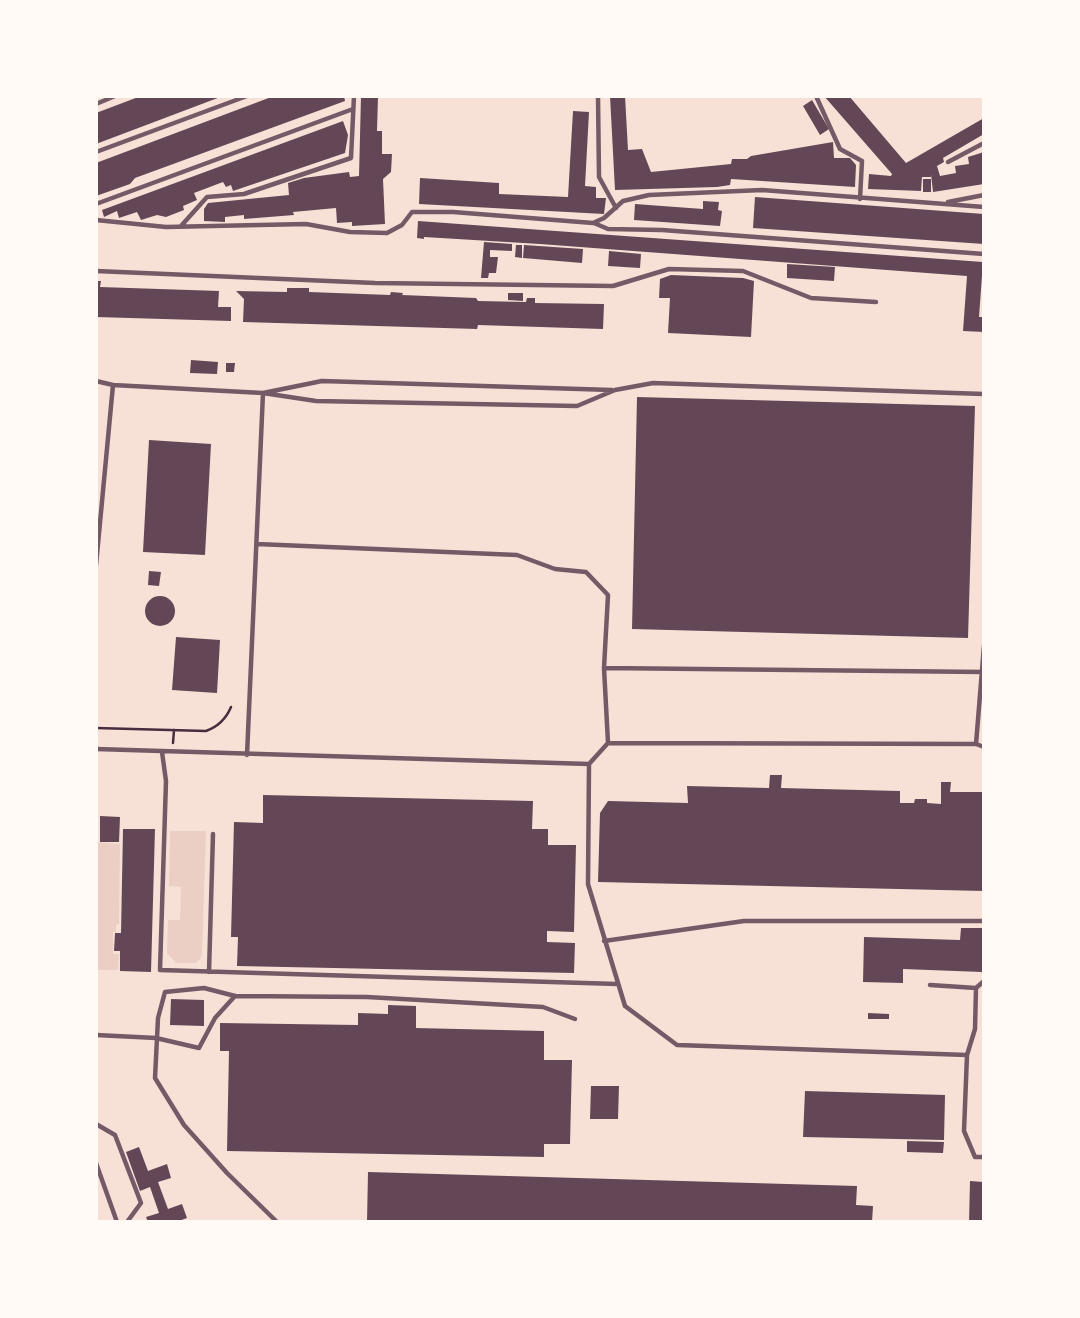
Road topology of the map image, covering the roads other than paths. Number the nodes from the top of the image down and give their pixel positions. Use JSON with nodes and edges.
{"nodes":[{"id":1,"x":115,"y":96,"type":"edge"},
{"id":2,"x":247,"y":96,"type":"edge"},
{"id":3,"x":354,"y":96,"type":"edge"},
{"id":4,"x":598,"y":96,"type":"edge"},
{"id":5,"x":816,"y":96,"type":"edge"},
{"id":6,"x":96,"y":104,"type":"edge"},
{"id":7,"x":354,"y":109,"type":"junction"},
{"id":8,"x":984,"y":143,"type":"edge"},
{"id":9,"x":96,"y":152,"type":"edge"},
{"id":10,"x":948,"y":162,"type":"dead end"},
{"id":11,"x":984,"y":195,"type":"edge"},
{"id":12,"x":860,"y":199,"type":"junction"},
{"id":13,"x":96,"y":204,"type":"edge"},
{"id":14,"x":940,"y":204,"type":"junction"},
{"id":15,"x":984,"y":207,"type":"edge"},
{"id":16,"x":616,"y":208,"type":"junction"},
{"id":17,"x":96,"y":220,"type":"edge"},
{"id":18,"x":593,"y":223,"type":"junction"},
{"id":19,"x":181,"y":227,"type":"junction"},
{"id":20,"x":984,"y":254,"type":"edge"},
{"id":21,"x":96,"y":271,"type":"edge"},
{"id":22,"x":876,"y":302,"type":"dead end"},
{"id":23,"x":96,"y":381,"type":"edge"},
{"id":24,"x":113,"y":385,"type":"junction"},
{"id":25,"x":615,"y":390,"type":"junction"},
{"id":26,"x":263,"y":393,"type":"junction"},
{"id":27,"x":984,"y":394,"type":"edge"},
{"id":28,"x":257,"y":544,"type":"junction"},
{"id":29,"x":96,"y":565,"type":"edge"},
{"id":30,"x":984,"y":646,"type":"edge"},
{"id":31,"x":604,"y":668,"type":"junction"},
{"id":32,"x":983,"y":672,"type":"edge"},
{"id":33,"x":608,"y":743,"type":"junction"},
{"id":34,"x":976,"y":744,"type":"junction"},
{"id":35,"x":984,"y":747,"type":"edge"},
{"id":36,"x":96,"y":750,"type":"edge"},
{"id":37,"x":162,"y":752,"type":"junction"},
{"id":38,"x":247,"y":755,"type":"junction"},
{"id":39,"x":589,"y":764,"type":"junction"},
{"id":40,"x":213,"y":834,"type":"dead end"},
{"id":41,"x":984,"y":921,"type":"edge"},
{"id":42,"x":604,"y":941,"type":"junction"},
{"id":43,"x":209,"y":972,"type":"junction"},
{"id":44,"x":984,"y":981,"type":"edge"},
{"id":45,"x":617,"y":984,"type":"junction"},
{"id":46,"x":930,"y":985,"type":"dead end"},
{"id":47,"x":976,"y":988,"type":"junction"},
{"id":48,"x":234,"y":996,"type":"junction"},
{"id":49,"x":575,"y":1019,"type":"dead end"},
{"id":50,"x":96,"y":1035,"type":"edge"},
{"id":51,"x":156,"y":1038,"type":"junction"},
{"id":52,"x":967,"y":1055,"type":"junction"},
{"id":53,"x":96,"y":1124,"type":"edge"},
{"id":54,"x":984,"y":1157,"type":"edge"},
{"id":55,"x":96,"y":1163,"type":"edge"},
{"id":56,"x":117,"y":1222,"type":"edge"},
{"id":57,"x":127,"y":1222,"type":"edge"},
{"id":58,"x":277,"y":1222,"type":"edge"}],
"edges":[{"from":1,"to":6,"type":"lane"},
{"from":2,"to":9,"type":"lane"},
{"from":3,"to":7,"type":"lane"},
{"from":4,"to":16,"type":"lane"},
{"from":5,"to":12,"type":"lane"},
{"from":7,"to":13,"type":"lane"},
{"from":7,"to":19,"type":"lane"},
{"from":8,"to":10,"type":"lane"},
{"from":11,"to":14,"type":"lane"},
{"from":12,"to":14,"type":"lane"},
{"from":12,"to":16,"type":"lane"},
{"from":14,"to":15,"type":"lane"},
{"from":16,"to":18,"type":"lane"},
{"from":17,"to":19,"type":"lane"},
{"from":18,"to":19,"type":"lane"},
{"from":18,"to":20,"type":"lane"},
{"from":21,"to":22,"type":"lane"},
{"from":23,"to":24,"type":"lane"},
{"from":24,"to":26,"type":"lane"},
{"from":24,"to":29,"type":"lane"},
{"from":25,"to":26,"type":"lane"},
{"from":25,"to":26,"type":"lane"},
{"from":25,"to":27,"type":"lane"},
{"from":26,"to":28,"type":"lane"},
{"from":28,"to":31,"type":"lane"},
{"from":28,"to":38,"type":"lane"},
{"from":30,"to":32,"type":"lane"},
{"from":31,"to":32,"type":"lane"},
{"from":31,"to":33,"type":"lane"},
{"from":32,"to":34,"type":"lane"},
{"from":33,"to":34,"type":"lane"},
{"from":33,"to":39,"type":"lane"},
{"from":34,"to":35,"type":"lane"},
{"from":36,"to":37,"type":"lane"},
{"from":37,"to":38,"type":"lane"},
{"from":37,"to":43,"type":"lane"},
{"from":38,"to":39,"type":"lane"},
{"from":39,"to":42,"type":"lane"},
{"from":40,"to":43,"type":"lane"},
{"from":41,"to":42,"type":"lane"},
{"from":42,"to":45,"type":"lane"},
{"from":43,"to":45,"type":"lane"},
{"from":44,"to":47,"type":"lane"},
{"from":45,"to":52,"type":"lane"},
{"from":46,"to":47,"type":"lane"},
{"from":47,"to":52,"type":"lane"},
{"from":48,"to":49,"type":"lane"},
{"from":48,"to":51,"type":"lane"},
{"from":48,"to":51,"type":"lane"},
{"from":50,"to":51,"type":"lane"},
{"from":51,"to":58,"type":"lane"},
{"from":52,"to":54,"type":"lane"},
{"from":53,"to":57,"type":"lane"},
{"from":55,"to":56,"type":"lane"}]}
